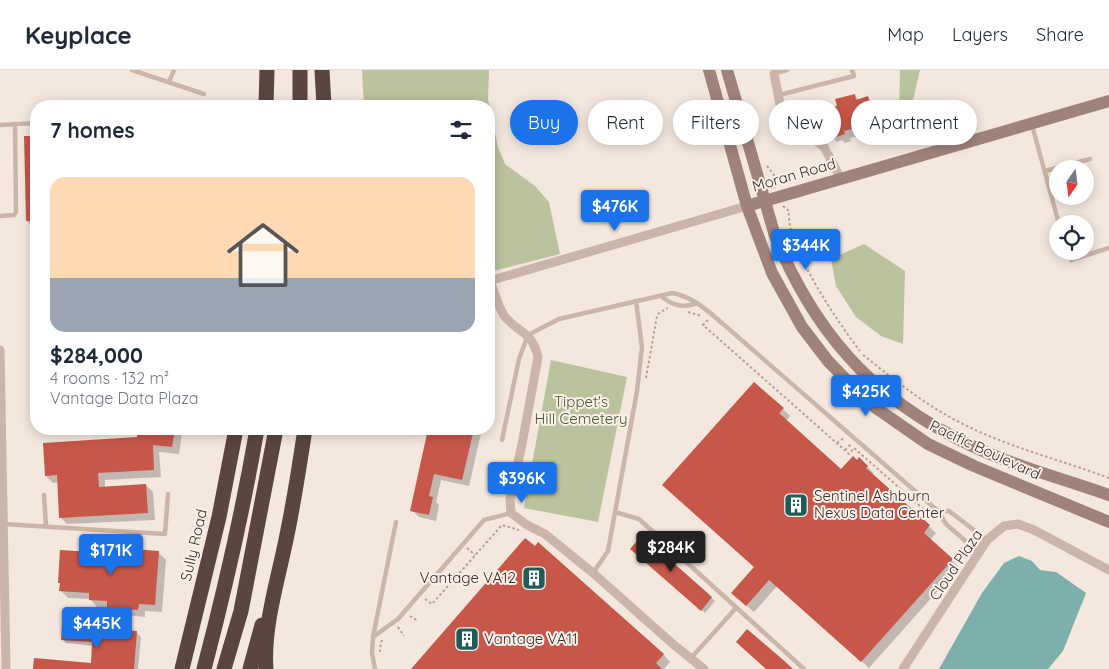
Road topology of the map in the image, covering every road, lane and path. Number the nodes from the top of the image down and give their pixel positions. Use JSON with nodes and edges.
{"nodes":[{"id":1,"x":132,"y":70,"type":"edge"},
{"id":2,"x":174,"y":70,"type":"edge"},
{"id":3,"x":267,"y":70,"type":"edge"},
{"id":4,"x":300,"y":70,"type":"edge"},
{"id":5,"x":322,"y":70,"type":"edge"},
{"id":6,"x":709,"y":70,"type":"edge"},
{"id":7,"x":727,"y":70,"type":"edge"},
{"id":8,"x":787,"y":70,"type":"edge"},
{"id":9,"x":852,"y":70,"type":"edge"},
{"id":10,"x":138,"y":71,"type":"edge"},
{"id":11,"x":773,"y":72,"type":"edge"},
{"id":12,"x":169,"y":82,"type":"junction"},
{"id":13,"x":204,"y":94,"type":"dead end"},
{"id":14,"x":778,"y":95,"type":"junction"},
{"id":15,"x":266,"y":100,"type":"edge"},
{"id":16,"x":300,"y":100,"type":"edge"},
{"id":17,"x":324,"y":100,"type":"edge"},
{"id":18,"x":1109,"y":101,"type":"edge"},
{"id":19,"x":30,"y":123,"type":"edge"},
{"id":20,"x":1032,"y":123,"type":"junction"},
{"id":21,"x":16,"y":124,"type":"junction"},
{"id":22,"x":0,"y":125,"type":"edge"},
{"id":23,"x":765,"y":159,"type":"dead end"},
{"id":24,"x":1090,"y":159,"type":"dead end"},
{"id":25,"x":1045,"y":171,"type":"junction"},
{"id":26,"x":841,"y":179,"type":"junction"},
{"id":27,"x":780,"y":197,"type":"junction"},
{"id":28,"x":765,"y":201,"type":"junction"},
{"id":29,"x":747,"y":206,"type":"junction"},
{"id":30,"x":1057,"y":215,"type":"edge"},
{"id":31,"x":0,"y":216,"type":"edge"},
{"id":32,"x":1109,"y":248,"type":"edge"},
{"id":33,"x":1094,"y":253,"type":"edge"},
{"id":34,"x":495,"y":280,"type":"edge"},
{"id":35,"x":495,"y":293,"type":"edge"},
{"id":36,"x":661,"y":296,"type":"junction"},
{"id":37,"x":636,"y":301,"type":"junction"},
{"id":38,"x":695,"y":304,"type":"junction"},
{"id":39,"x":674,"y":309,"type":"dead end"},
{"id":40,"x":688,"y":312,"type":"dead end"},
{"id":41,"x":528,"y":334,"type":"junction"},
{"id":42,"x":0,"y":350,"type":"edge"},
{"id":43,"x":646,"y":380,"type":"dead end"},
{"id":44,"x":0,"y":388,"type":"edge"},
{"id":45,"x":848,"y":434,"type":"junction"},
{"id":46,"x":235,"y":435,"type":"edge"},
{"id":47,"x":256,"y":435,"type":"edge"},
{"id":48,"x":275,"y":435,"type":"edge"},
{"id":49,"x":304,"y":435,"type":"edge"},
{"id":50,"x":502,"y":440,"type":"dead end"},
{"id":51,"x":856,"y":440,"type":"junction"},
{"id":52,"x":837,"y":443,"type":"junction"},
{"id":53,"x":845,"y":450,"type":"junction"},
{"id":54,"x":1109,"y":478,"type":"edge"},
{"id":55,"x":168,"y":494,"type":"dead end"},
{"id":56,"x":44,"y":495,"type":"dead end"},
{"id":57,"x":1109,"y":495,"type":"edge"},
{"id":58,"x":615,"y":512,"type":"junction"},
{"id":59,"x":938,"y":512,"type":"junction"},
{"id":60,"x":511,"y":513,"type":"junction"},
{"id":61,"x":291,"y":515,"type":"junction"},
{"id":62,"x":936,"y":520,"type":"dead end"},
{"id":63,"x":396,"y":522,"type":"dead end"},
{"id":64,"x":1109,"y":522,"type":"edge"},
{"id":65,"x":3,"y":524,"type":"junction"},
{"id":66,"x":46,"y":526,"type":"junction"},
{"id":67,"x":524,"y":532,"type":"dead end"},
{"id":68,"x":2,"y":538,"type":"edge"},
{"id":69,"x":986,"y":540,"type":"junction"},
{"id":70,"x":961,"y":543,"type":"dead end"},
{"id":71,"x":463,"y":544,"type":"junction"},
{"id":72,"x":978,"y":552,"type":"junction"},
{"id":73,"x":475,"y":555,"type":"junction"},
{"id":74,"x":963,"y":565,"type":"dead end"},
{"id":75,"x":1109,"y":570,"type":"edge"},
{"id":76,"x":593,"y":573,"type":"junction"},
{"id":77,"x":420,"y":604,"type":"dead end"},
{"id":78,"x":736,"y":608,"type":"junction"},
{"id":79,"x":418,"y":621,"type":"dead end"},
{"id":80,"x":193,"y":626,"type":"junction"},
{"id":81,"x":386,"y":635,"type":"dead end"},
{"id":82,"x":404,"y":636,"type":"dead end"},
{"id":83,"x":373,"y":637,"type":"junction"},
{"id":84,"x":379,"y":654,"type":"dead end"},
{"id":85,"x":691,"y":658,"type":"junction"},
{"id":86,"x":6,"y":669,"type":"edge"},
{"id":87,"x":173,"y":669,"type":"edge"},
{"id":88,"x":182,"y":669,"type":"edge"},
{"id":89,"x":204,"y":669,"type":"edge"},
{"id":90,"x":224,"y":669,"type":"edge"},
{"id":91,"x":250,"y":669,"type":"edge"},
{"id":92,"x":266,"y":669,"type":"edge"},
{"id":93,"x":375,"y":669,"type":"edge"},
{"id":94,"x":704,"y":669,"type":"edge"},
{"id":95,"x":804,"y":669,"type":"edge"},
{"id":96,"x":903,"y":669,"type":"edge"}],
"edges":[{"from":1,"to":10,"type":"lane"},
{"from":2,"to":12,"type":"lane"},
{"from":3,"to":15,"type":"highway"},
{"from":4,"to":16,"type":"highway"},
{"from":5,"to":17,"type":"highway"},
{"from":6,"to":29,"type":"main road","name":"Pacific Boulevard"},
{"from":7,"to":28,"type":"main road","name":"Pacific Boulevard"},
{"from":8,"to":11,"type":"lane"},
{"from":9,"to":14,"type":"lane"},
{"from":10,"to":12,"type":"lane"},
{"from":11,"to":14,"type":"street"},
{"from":12,"to":13,"type":"lane"},
{"from":14,"to":26,"type":"street"},
{"from":18,"to":20,"type":"main road","name":"Moran Road"},
{"from":19,"to":21,"type":"lane"},
{"from":20,"to":25,"type":"lane"},
{"from":20,"to":26,"type":"main road","name":"Moran Road"},
{"from":21,"to":22,"type":"lane"},
{"from":21,"to":31,"type":"lane"},
{"from":23,"to":27,"type":"path"},
{"from":24,"to":25,"type":"lane"},
{"from":25,"to":30,"type":"lane"},
{"from":26,"to":27,"type":"main road","name":"Moran Road"},
{"from":27,"to":28,"type":"main road","name":"Moran Road"},
{"from":27,"to":54,"type":"path"},
{"from":28,"to":29,"type":"main road","name":"Moran Road"},
{"from":28,"to":57,"type":"main road","name":"Pacific Boulevard"},
{"from":29,"to":34,"type":"street","name":"Moran Road"},
{"from":29,"to":64,"type":"main road","name":"Pacific Boulevard"},
{"from":32,"to":33,"type":"lane"},
{"from":35,"to":41,"type":"street"},
{"from":36,"to":37,"type":"lane"},
{"from":36,"to":38,"type":"lane"},
{"from":36,"to":38,"type":"lane"},
{"from":37,"to":41,"type":"lane"},
{"from":37,"to":58,"type":"lane"},
{"from":38,"to":45,"type":"lane"},
{"from":39,"to":43,"type":"path"},
{"from":40,"to":52,"type":"path"},
{"from":41,"to":50,"type":"lane"},
{"from":41,"to":60,"type":"street"},
{"from":42,"to":44,"type":"street"},
{"from":44,"to":65,"type":"street"},
{"from":45,"to":51,"type":"lane"},
{"from":45,"to":52,"type":"path"},
{"from":46,"to":80,"type":"highway","name":"Sully Road"},
{"from":47,"to":89,"type":"highway"},
{"from":48,"to":90,"type":"highway"},
{"from":49,"to":61,"type":"highway"},
{"from":51,"to":53,"type":"path"},
{"from":51,"to":59,"type":"lane"},
{"from":52,"to":53,"type":"path"},
{"from":53,"to":62,"type":"path"},
{"from":55,"to":66,"type":"lane"},
{"from":56,"to":66,"type":"lane"},
{"from":58,"to":76,"type":"lane"},
{"from":58,"to":78,"type":"lane"},
{"from":59,"to":69,"type":"lane"},
{"from":59,"to":72,"type":"lane"},
{"from":60,"to":71,"type":"lane"},
{"from":60,"to":76,"type":"street"},
{"from":61,"to":91,"type":"highway"},
{"from":61,"to":92,"type":"highway"},
{"from":63,"to":83,"type":"lane"},
{"from":65,"to":66,"type":"lane"},
{"from":65,"to":68,"type":"street"},
{"from":67,"to":73,"type":"path"},
{"from":68,"to":86,"type":"street"},
{"from":69,"to":72,"type":"street","name":"Cloud Plaza"},
{"from":69,"to":75,"type":"street","name":"Cloud Plaza"},
{"from":70,"to":74,"type":"path"},
{"from":71,"to":73,"type":"path"},
{"from":71,"to":83,"type":"lane"},
{"from":72,"to":96,"type":"street","name":"Cloud Plaza"},
{"from":73,"to":77,"type":"path"},
{"from":76,"to":85,"type":"street"},
{"from":78,"to":85,"type":"lane"},
{"from":78,"to":95,"type":"lane"},
{"from":79,"to":82,"type":"path"},
{"from":80,"to":87,"type":"highway"},
{"from":80,"to":88,"type":"highway","name":"Sully Road"},
{"from":81,"to":84,"type":"path"},
{"from":83,"to":93,"type":"lane"},
{"from":85,"to":94,"type":"street"}]}
